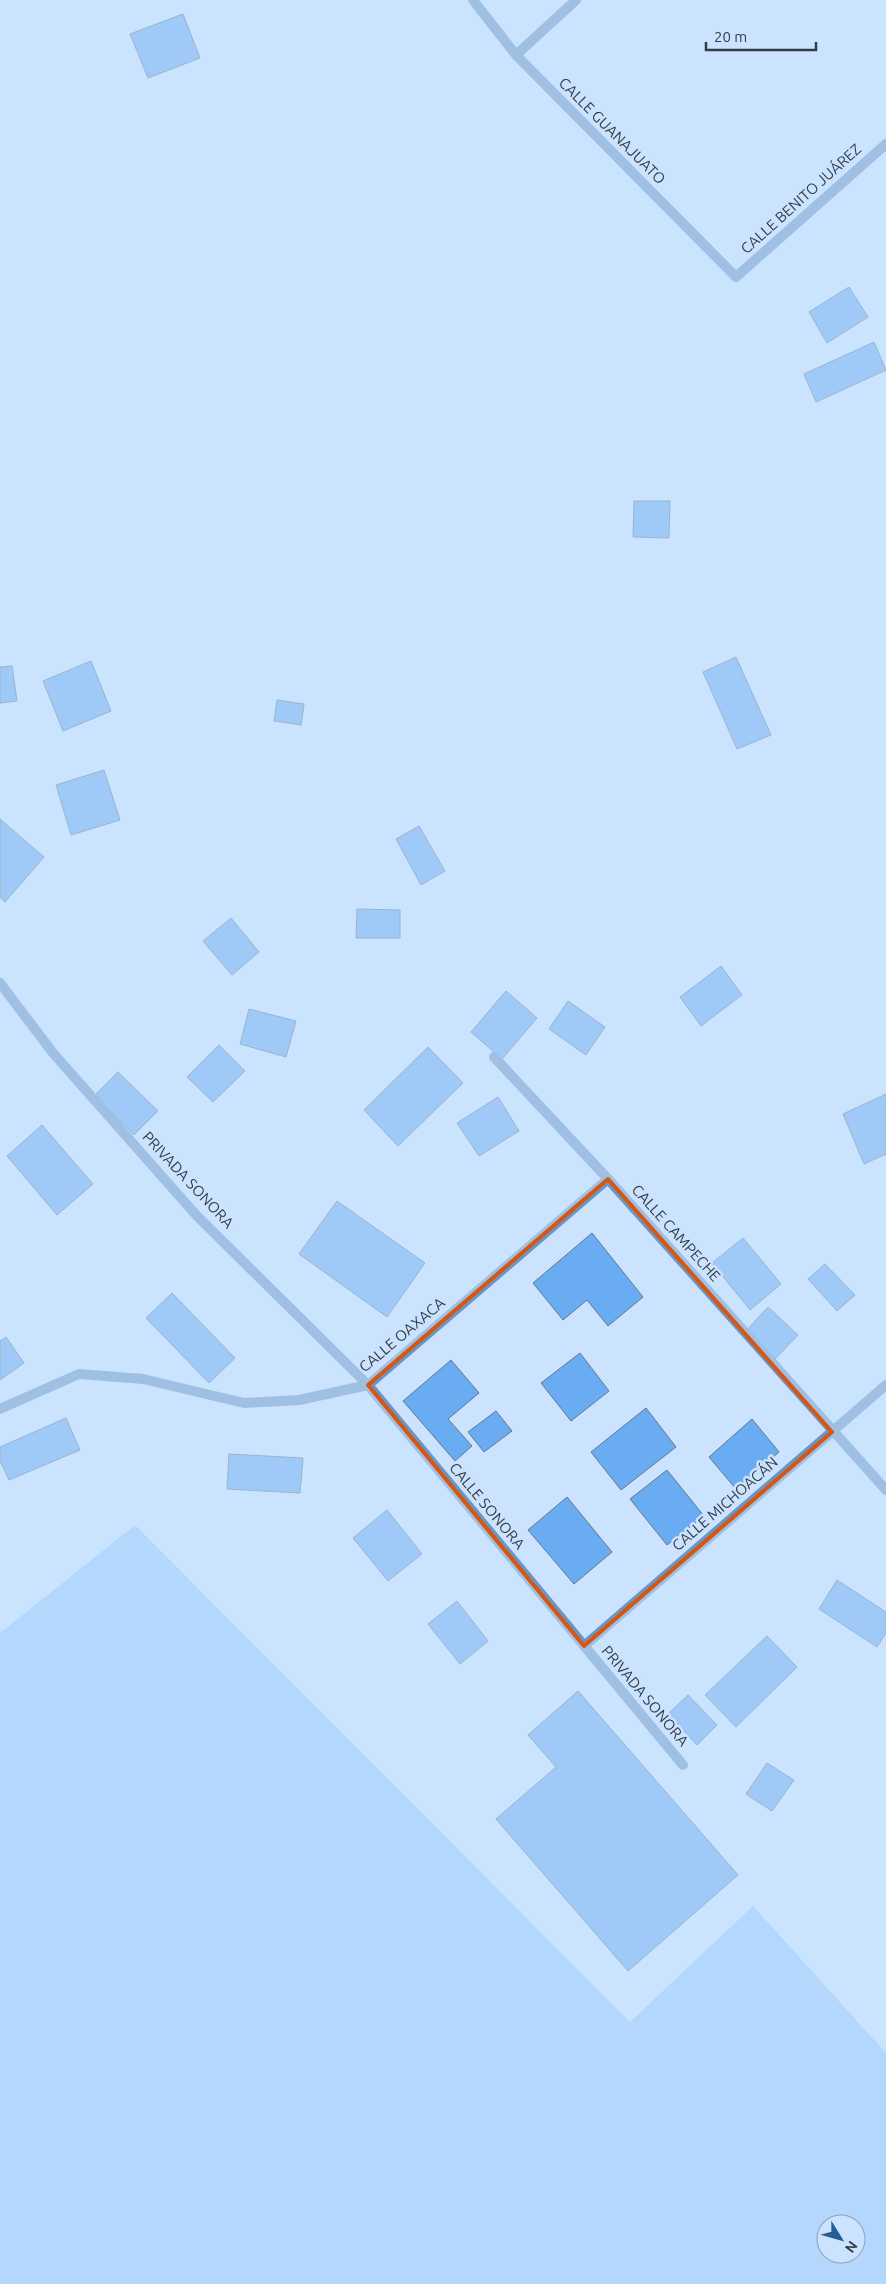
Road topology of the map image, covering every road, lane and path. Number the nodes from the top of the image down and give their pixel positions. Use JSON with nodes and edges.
{"nodes":[{"id":1,"x":473,"y":0,"type":"edge"},
{"id":2,"x":576,"y":0,"type":"edge"},
{"id":3,"x":516,"y":55,"type":"junction"},
{"id":4,"x":886,"y":144,"type":"edge"},
{"id":5,"x":736,"y":277,"type":"joint"},
{"id":6,"x":0,"y":983,"type":"edge"},
{"id":7,"x":494,"y":1057,"type":"dead end"},
{"id":8,"x":608,"y":1179,"type":"junction"},
{"id":9,"x":368,"y":1385,"type":"junction"},
{"id":10,"x":886,"y":1385,"type":"edge"},
{"id":11,"x":0,"y":1409,"type":"edge"},
{"id":12,"x":832,"y":1432,"type":"junction"},
{"id":13,"x":886,"y":1490,"type":"edge"},
{"id":14,"x":584,"y":1646,"type":"junction"},
{"id":15,"x":683,"y":1765,"type":"dead end"}],
"edges":[{"from":1,"to":3,"type":"street","name":"CALLE GUANAJUATO"},
{"from":2,"to":3,"type":"street"},
{"from":3,"to":5,"type":"street","name":"CALLE GUANAJUATO"},
{"from":4,"to":5,"type":"street","name":"CALLE BENITO JUÁREZ"},
{"from":6,"to":9,"type":"street","name":"PRIVADA SONORA"},
{"from":7,"to":8,"type":"street","name":"CALLE CAMPECHE"},
{"from":8,"to":9,"type":"street","name":"CALLE OAXACA"},
{"from":8,"to":12,"type":"street","name":"CALLE CAMPECHE"},
{"from":9,"to":11,"type":"street","name":"CALLE OAXACA"},
{"from":9,"to":14,"type":"street","name":"CALLE SONORA"},
{"from":10,"to":12,"type":"street","name":"CALLE MICHOACÁN"},
{"from":12,"to":13,"type":"street","name":"CALLE CAMPECHE"},
{"from":12,"to":14,"type":"street","name":"CALLE MICHOACÁN"},
{"from":14,"to":15,"type":"street","name":"PRIVADA SONORA"}]}
